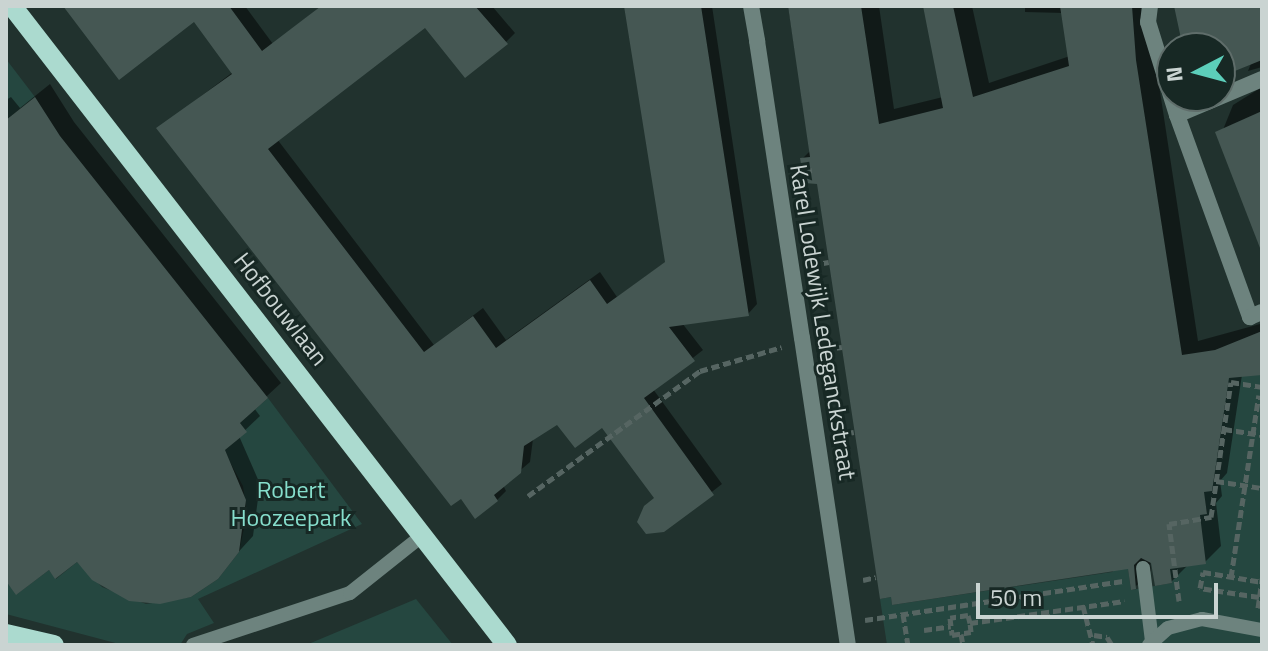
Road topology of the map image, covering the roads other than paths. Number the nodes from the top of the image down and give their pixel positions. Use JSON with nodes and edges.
{"nodes":[{"id":1,"x":12,"y":6,"type":"edge"},
{"id":2,"x":751,"y":6,"type":"edge"},
{"id":3,"x":1150,"y":6,"type":"edge"},
{"id":4,"x":1262,"y":79,"type":"edge"},
{"id":5,"x":1177,"y":115,"type":"junction"},
{"id":6,"x":1256,"y":314,"type":"edge"},
{"id":7,"x":423,"y":535,"type":"junction"},
{"id":8,"x":1143,"y":568,"type":"dead end"},
{"id":9,"x":1262,"y":630,"type":"edge"},
{"id":10,"x":10,"y":638,"type":"edge"},
{"id":11,"x":1151,"y":643,"type":"edge"},
{"id":12,"x":54,"y":645,"type":"edge"},
{"id":13,"x":193,"y":645,"type":"edge"},
{"id":14,"x":507,"y":645,"type":"edge"},
{"id":15,"x":848,"y":645,"type":"edge"}],
"edges":[{"from":1,"to":7,"type":"main road","name":"Hofbouwlaan"},
{"from":2,"to":15,"type":"street","name":"Karel Lodewijk Ledeganckstraat"},
{"from":3,"to":5,"type":"street"},
{"from":4,"to":5,"type":"street"},
{"from":5,"to":6,"type":"street"},
{"from":7,"to":13,"type":"lane"},
{"from":7,"to":14,"type":"main road","name":"Hofbouwlaan"},
{"from":8,"to":11,"type":"lane"},
{"from":9,"to":11,"type":"lane"},
{"from":10,"to":12,"type":"main road"}]}
